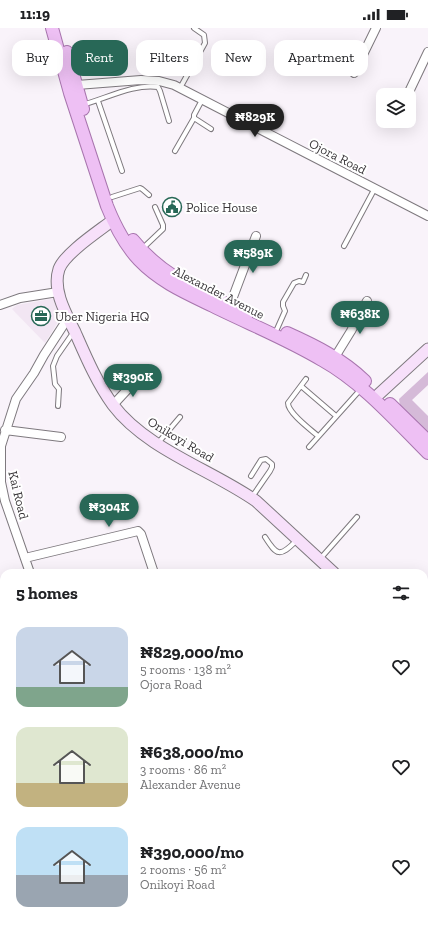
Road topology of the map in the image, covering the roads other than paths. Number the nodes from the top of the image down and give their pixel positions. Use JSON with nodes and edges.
{"nodes":[{"id":1,"x":52,"y":28,"type":"edge"},
{"id":2,"x":60,"y":28,"type":"edge"},
{"id":3,"x":194,"y":28,"type":"edge"},
{"id":4,"x":376,"y":28,"type":"edge"},
{"id":5,"x":368,"y":44,"type":"edge"},
{"id":6,"x":203,"y":47,"type":"edge"},
{"id":7,"x":428,"y":52,"type":"edge"},
{"id":8,"x":187,"y":76,"type":"edge"},
{"id":9,"x":77,"y":85,"type":"junction"},
{"id":10,"x":180,"y":88,"type":"junction"},
{"id":11,"x":411,"y":88,"type":"edge"},
{"id":12,"x":203,"y":100,"type":"junction"},
{"id":13,"x":98,"y":101,"type":"junction"},
{"id":14,"x":82,"y":105,"type":"junction"},
{"id":15,"x":194,"y":118,"type":"junction"},
{"id":16,"x":170,"y":120,"type":"dead end"},
{"id":17,"x":211,"y":129,"type":"dead end"},
{"id":18,"x":175,"y":151,"type":"dead end"},
{"id":19,"x":122,"y":171,"type":"dead end"},
{"id":20,"x":375,"y":188,"type":"junction"},
{"id":21,"x":148,"y":195,"type":"dead end"},
{"id":22,"x":112,"y":197,"type":"junction"},
{"id":23,"x":155,"y":207,"type":"dead end"},
{"id":24,"x":428,"y":216,"type":"edge"},
{"id":25,"x":113,"y":220,"type":"junction"},
{"id":26,"x":256,"y":236,"type":"dead end"},
{"id":27,"x":344,"y":246,"type":"dead end"},
{"id":28,"x":141,"y":250,"type":"junction"},
{"id":29,"x":306,"y":275,"type":"dead end"},
{"id":30,"x":58,"y":292,"type":"junction"},
{"id":31,"x":367,"y":301,"type":"dead end"},
{"id":32,"x":0,"y":305,"type":"edge"},
{"id":33,"x":230,"y":305,"type":"junction"},
{"id":34,"x":68,"y":318,"type":"junction"},
{"id":35,"x":277,"y":329,"type":"junction"},
{"id":36,"x":74,"y":331,"type":"junction"},
{"id":37,"x":428,"y":349,"type":"edge"},
{"id":38,"x":335,"y":357,"type":"junction"},
{"id":39,"x":138,"y":378,"type":"dead end"},
{"id":40,"x":306,"y":379,"type":"dead end"},
{"id":41,"x":301,"y":386,"type":"junction"},
{"id":42,"x":362,"y":388,"type":"junction"},
{"id":43,"x":379,"y":394,"type":"junction"},
{"id":44,"x":114,"y":405,"type":"junction"},
{"id":45,"x":58,"y":406,"type":"dead end"},
{"id":46,"x":336,"y":416,"type":"junction"},
{"id":47,"x":180,"y":417,"type":"dead end"},
{"id":48,"x":5,"y":430,"type":"junction"},
{"id":49,"x":318,"y":436,"type":"junction"},
{"id":50,"x":61,"y":437,"type":"dead end"},
{"id":51,"x":428,"y":441,"type":"edge"},
{"id":52,"x":158,"y":443,"type":"junction"},
{"id":53,"x":309,"y":447,"type":"dead end"},
{"id":54,"x":428,"y":453,"type":"edge"},
{"id":55,"x":251,"y":476,"type":"dead end"},
{"id":56,"x":252,"y":498,"type":"junction"},
{"id":57,"x":357,"y":517,"type":"dead end"},
{"id":58,"x":265,"y":537,"type":"dead end"},
{"id":59,"x":298,"y":539,"type":"junction"},
{"id":60,"x":25,"y":558,"type":"junction"},
{"id":61,"x":320,"y":559,"type":"junction"},
{"id":62,"x":29,"y":569,"type":"edge"},
{"id":63,"x":153,"y":569,"type":"edge"},
{"id":64,"x":330,"y":569,"type":"edge"}],
"edges":[{"from":1,"to":25,"type":"main road","name":"Alexander Avenue"},
{"from":2,"to":9,"type":"main road","name":"Alexander Avenue"},
{"from":3,"to":6,"type":"lane"},
{"from":4,"to":5,"type":"street"},
{"from":7,"to":11,"type":"street"},
{"from":8,"to":10,"type":"lane"},
{"from":9,"to":10,"type":"street","name":"Ojora Road"},
{"from":9,"to":14,"type":"main road","name":"Alexander Avenue"},
{"from":10,"to":12,"type":"street","name":"Ojora Road"},
{"from":12,"to":15,"type":"lane"},
{"from":12,"to":20,"type":"street","name":"Ojora Road"},
{"from":13,"to":14,"type":"lane"},
{"from":13,"to":16,"type":"lane"},
{"from":13,"to":19,"type":"lane"},
{"from":14,"to":22,"type":"main road","name":"Alexander Avenue"},
{"from":15,"to":17,"type":"lane"},
{"from":15,"to":18,"type":"lane"},
{"from":20,"to":24,"type":"street","name":"Ojora Road"},
{"from":20,"to":27,"type":"lane"},
{"from":21,"to":22,"type":"lane"},
{"from":22,"to":28,"type":"main road","name":"Alexander Avenue"},
{"from":23,"to":28,"type":"lane"},
{"from":25,"to":30,"type":"street","name":"Onikoyi Road"},
{"from":25,"to":42,"type":"main road","name":"Alexander Avenue"},
{"from":26,"to":33,"type":"street"},
{"from":28,"to":33,"type":"main road","name":"Alexander Avenue"},
{"from":29,"to":35,"type":"lane"},
{"from":30,"to":32,"type":"street"},
{"from":30,"to":34,"type":"street","name":"Onikoyi Road"},
{"from":31,"to":38,"type":"street"},
{"from":33,"to":35,"type":"main road","name":"Alexander Avenue"},
{"from":34,"to":36,"type":"street","name":"Onikoyi Road"},
{"from":34,"to":48,"type":"street","name":"Kai Road"},
{"from":35,"to":38,"type":"main road","name":"Alexander Avenue"},
{"from":36,"to":44,"type":"street","name":"Onikoyi Road"},
{"from":36,"to":45,"type":"lane"},
{"from":37,"to":43,"type":"street"},
{"from":38,"to":43,"type":"main road","name":"Alexander Avenue"},
{"from":39,"to":44,"type":"street"},
{"from":40,"to":41,"type":"lane"},
{"from":41,"to":46,"type":"lane"},
{"from":41,"to":49,"type":"lane"},
{"from":42,"to":46,"type":"lane"},
{"from":42,"to":54,"type":"main road","name":"Alexander Avenue"},
{"from":43,"to":51,"type":"main road","name":"Alexander Avenue"},
{"from":44,"to":52,"type":"street","name":"Onikoyi Road"},
{"from":46,"to":49,"type":"lane"},
{"from":47,"to":52,"type":"lane"},
{"from":48,"to":50,"type":"street"},
{"from":48,"to":60,"type":"street","name":"Kai Road"},
{"from":49,"to":53,"type":"lane"},
{"from":52,"to":56,"type":"street","name":"Onikoyi Road"},
{"from":55,"to":56,"type":"lane"},
{"from":56,"to":59,"type":"street","name":"Onikoyi Road"},
{"from":57,"to":61,"type":"lane"},
{"from":58,"to":59,"type":"lane"},
{"from":59,"to":61,"type":"street","name":"Onikoyi Road"},
{"from":60,"to":62,"type":"street","name":"Kai Road"},
{"from":60,"to":63,"type":"street"},
{"from":61,"to":64,"type":"street","name":"Onikoyi Road"}]}
